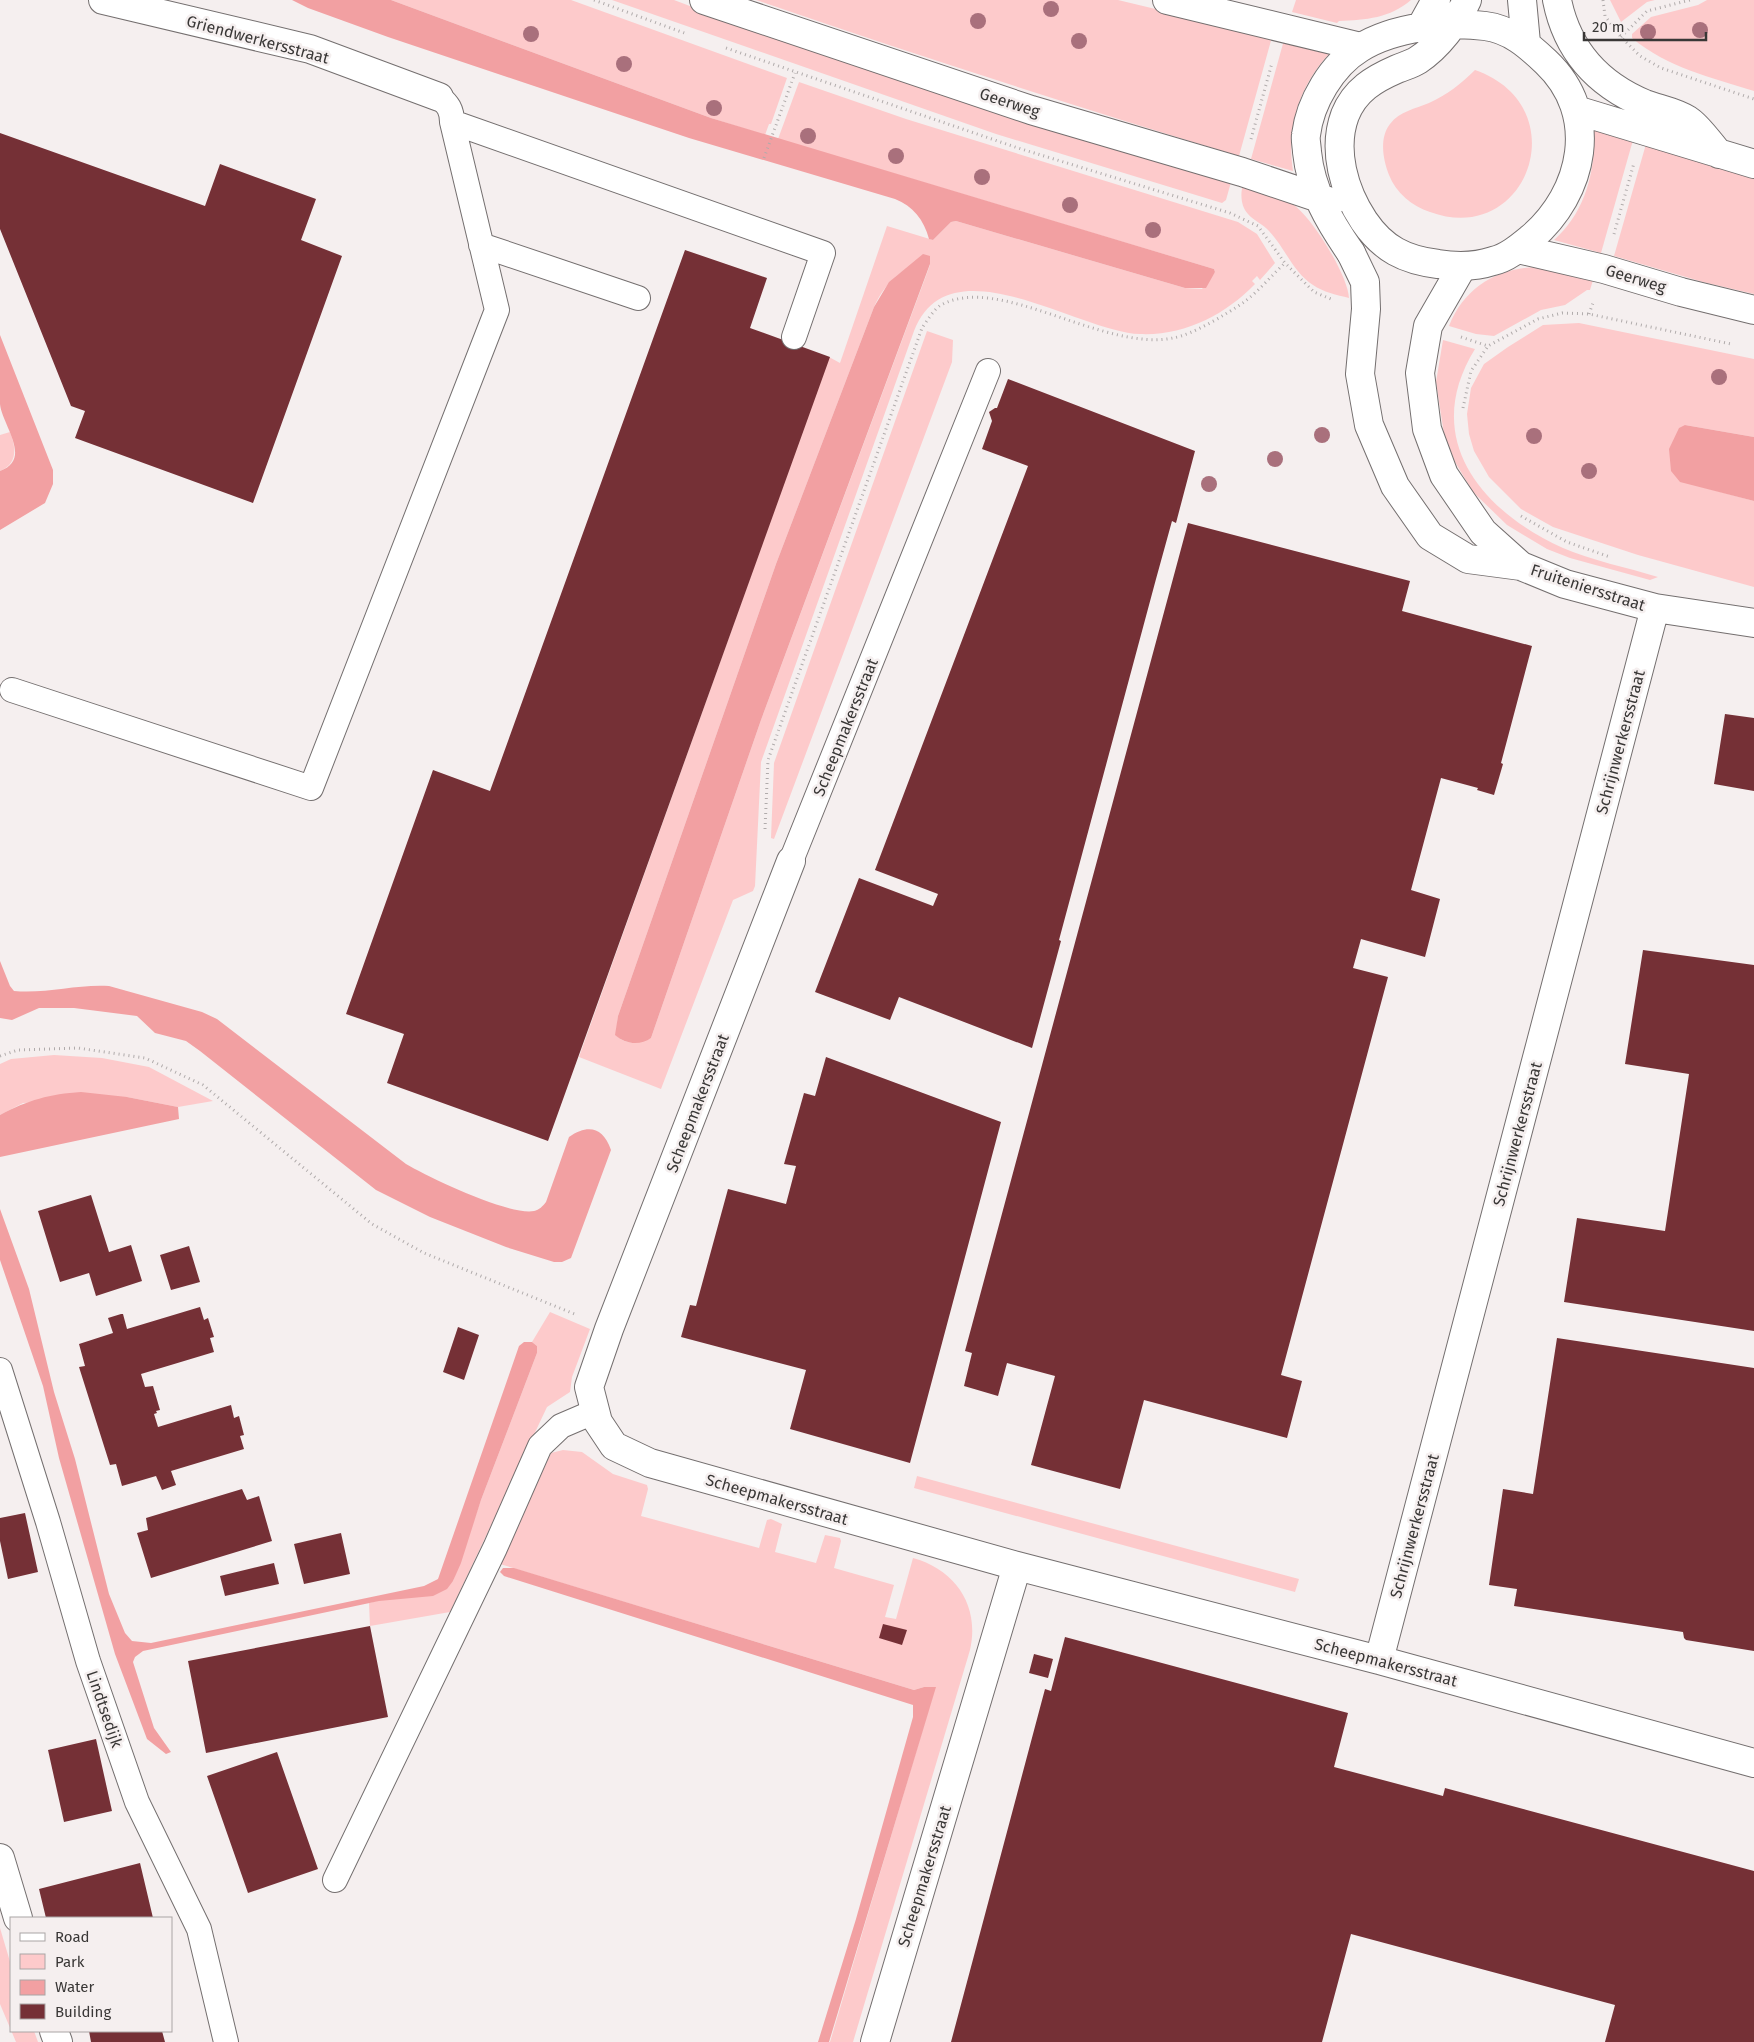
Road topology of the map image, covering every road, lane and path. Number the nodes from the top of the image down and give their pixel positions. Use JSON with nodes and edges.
{"nodes":[{"id":1,"x":103,"y":0,"type":"edge"},
{"id":2,"x":704,"y":0,"type":"edge"},
{"id":3,"x":1167,"y":0,"type":"edge"},
{"id":4,"x":1436,"y":0,"type":"edge"},
{"id":5,"x":1467,"y":0,"type":"edge"},
{"id":6,"x":1522,"y":0,"type":"edge"},
{"id":7,"x":1557,"y":0,"type":"edge"},
{"id":8,"x":1603,"y":0,"type":"edge"},
{"id":9,"x":1690,"y":0,"type":"edge"},
{"id":10,"x":1453,"y":24,"type":"junction"},
{"id":11,"x":1421,"y":27,"type":"junction"},
{"id":12,"x":1282,"y":28,"type":"junction"},
{"id":13,"x":1621,"y":37,"type":"junction"},
{"id":14,"x":1526,"y":43,"type":"junction"},
{"id":15,"x":1361,"y":47,"type":"junction"},
{"id":16,"x":1661,"y":68,"type":"junction"},
{"id":17,"x":439,"y":97,"type":"joint"},
{"id":18,"x":1754,"y":99,"type":"edge"},
{"id":19,"x":1576,"y":110,"type":"junction"},
{"id":20,"x":1647,"y":119,"type":"junction"},
{"id":21,"x":452,"y":122,"type":"junction"},
{"id":22,"x":764,"y":158,"type":"dead end"},
{"id":23,"x":1754,"y":164,"type":"edge"},
{"id":24,"x":1242,"y":172,"type":"junction"},
{"id":25,"x":1318,"y":199,"type":"junction"},
{"id":26,"x":1357,"y":210,"type":"junction"},
{"id":27,"x":1230,"y":213,"type":"junction"},
{"id":28,"x":481,"y":245,"type":"junction"},
{"id":29,"x":1518,"y":249,"type":"junction"},
{"id":30,"x":1285,"y":263,"type":"dead end"},
{"id":31,"x":1462,"y":267,"type":"junction"},
{"id":32,"x":1604,"y":268,"type":"junction"},
{"id":33,"x":638,"y":298,"type":"dead end"},
{"id":34,"x":1754,"y":310,"type":"edge"},
{"id":35,"x":794,"y":337,"type":"dead end"},
{"id":36,"x":1735,"y":344,"type":"dead end"},
{"id":37,"x":1488,"y":346,"type":"dead end"},
{"id":38,"x":988,"y":371,"type":"dead end"},
{"id":39,"x":1462,"y":410,"type":"dead end"},
{"id":40,"x":1515,"y":512,"type":"dead end"},
{"id":41,"x":1612,"y":557,"type":"dead end"},
{"id":42,"x":1521,"y":566,"type":"junction"},
{"id":43,"x":1655,"y":608,"type":"junction"},
{"id":44,"x":1754,"y":623,"type":"edge"},
{"id":45,"x":12,"y":690,"type":"dead end"},
{"id":46,"x":791,"y":861,"type":"joint"},
{"id":47,"x":0,"y":1056,"type":"edge"},
{"id":48,"x":609,"y":1328,"type":"junction"},
{"id":49,"x":0,"y":1370,"type":"edge"},
{"id":50,"x":596,"y":1411,"type":"junction"},
{"id":51,"x":1017,"y":1566,"type":"junction"},
{"id":52,"x":1379,"y":1660,"type":"junction"},
{"id":53,"x":1754,"y":1763,"type":"edge"},
{"id":54,"x":0,"y":1858,"type":"edge"},
{"id":55,"x":335,"y":1880,"type":"dead end"},
{"id":56,"x":18,"y":1917,"type":"edge"},
{"id":57,"x":226,"y":2042,"type":"edge"},
{"id":58,"x":875,"y":2042,"type":"edge"}],
"edges":[{"from":1,"to":17,"type":"street","name":"Griendwerkersstraat"},
{"from":2,"to":24,"type":"street","name":"Geerweg"},
{"from":3,"to":12,"type":"street"},
{"from":4,"to":11,"type":"street"},
{"from":5,"to":10,"type":"street","name":"Fruiteniersstraat"},
{"from":6,"to":14,"type":"street"},
{"from":7,"to":20,"type":"street"},
{"from":8,"to":13,"type":"path"},
{"from":9,"to":13,"type":"path"},
{"from":10,"to":11,"type":"street","name":"Fruiteniersstraat"},
{"from":10,"to":14,"type":"street","name":"Fruiteniersstraat"},
{"from":10,"to":26,"type":"street","name":"Fruiteniersstraat"},
{"from":11,"to":15,"type":"street","name":"Fruiteniersstraat"},
{"from":12,"to":15,"type":"street"},
{"from":12,"to":24,"type":"path"},
{"from":13,"to":16,"type":"path"},
{"from":14,"to":19,"type":"street","name":"Fruiteniersstraat"},
{"from":15,"to":25,"type":"street","name":"Fruiteniersstraat"},
{"from":16,"to":18,"type":"path"},
{"from":16,"to":20,"type":"path"},
{"from":17,"to":21,"type":"lane"},
{"from":19,"to":20,"type":"street"},
{"from":19,"to":29,"type":"street","name":"Fruiteniersstraat"},
{"from":20,"to":23,"type":"street"},
{"from":20,"to":32,"type":"path"},
{"from":21,"to":28,"type":"lane"},
{"from":21,"to":35,"type":"lane"},
{"from":22,"to":27,"type":"path"},
{"from":24,"to":25,"type":"street","name":"Geerweg"},
{"from":24,"to":27,"type":"path"},
{"from":25,"to":26,"type":"street","name":"Geerweg"},
{"from":25,"to":42,"type":"street","name":"Fruiteniersstraat"},
{"from":26,"to":31,"type":"street","name":"Fruiteniersstraat"},
{"from":27,"to":30,"type":"path"},
{"from":28,"to":33,"type":"lane"},
{"from":28,"to":45,"type":"lane"},
{"from":29,"to":31,"type":"street","name":"Fruiteniersstraat"},
{"from":29,"to":32,"type":"street","name":"Geerweg"},
{"from":31,"to":42,"type":"street","name":"Fruiteniersstraat"},
{"from":32,"to":34,"type":"street","name":"Geerweg"},
{"from":32,"to":36,"type":"path"},
{"from":37,"to":39,"type":"path"},
{"from":38,"to":46,"type":"lane","name":"Scheepmakersstraat"},
{"from":40,"to":41,"type":"path"},
{"from":42,"to":43,"type":"street","name":"Fruiteniersstraat"},
{"from":43,"to":44,"type":"street","name":"Fruiteniersstraat"},
{"from":43,"to":52,"type":"street","name":"Schrijnwerkersstraat"},
{"from":46,"to":48,"type":"street","name":"Scheepmakersstraat"},
{"from":47,"to":48,"type":"path"},
{"from":48,"to":50,"type":"street","name":"Scheepmakersstraat"},
{"from":49,"to":57,"type":"lane","name":"Lindtsedijk"},
{"from":50,"to":51,"type":"street","name":"Scheepmakersstraat"},
{"from":50,"to":55,"type":"lane"},
{"from":51,"to":52,"type":"street","name":"Scheepmakersstraat"},
{"from":51,"to":58,"type":"street","name":"Scheepmakersstraat"},
{"from":52,"to":53,"type":"street","name":"Scheepmakersstraat"},
{"from":54,"to":56,"type":"street"}]}
